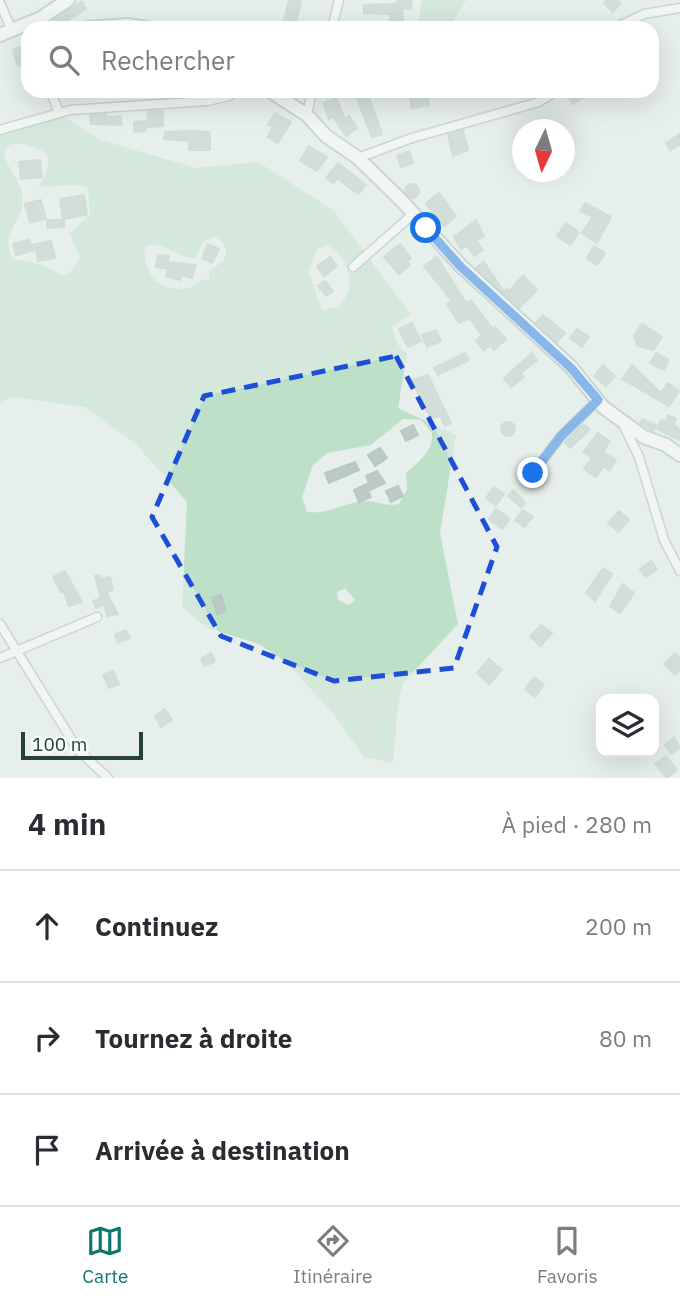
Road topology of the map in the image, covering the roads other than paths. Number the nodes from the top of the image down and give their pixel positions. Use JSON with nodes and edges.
{"nodes":[{"id":1,"x":68,"y":0,"type":"edge"},
{"id":2,"x":339,"y":0,"type":"edge"},
{"id":3,"x":0,"y":3,"type":"edge"},
{"id":4,"x":680,"y":8,"type":"edge"},
{"id":5,"x":36,"y":21,"type":"edge"},
{"id":6,"x":334,"y":21,"type":"edge"},
{"id":7,"x":630,"y":21,"type":"edge"},
{"id":8,"x":19,"y":32,"type":"edge"},
{"id":9,"x":53,"y":98,"type":"edge"},
{"id":10,"x":220,"y":98,"type":"edge"},
{"id":11,"x":281,"y":98,"type":"edge"},
{"id":12,"x":311,"y":98,"type":"edge"},
{"id":13,"x":545,"y":98,"type":"edge"},
{"id":14,"x":59,"y":112,"type":"junction"},
{"id":15,"x":307,"y":115,"type":"junction"},
{"id":16,"x":0,"y":130,"type":"edge"},
{"id":17,"x":358,"y":158,"type":"junction"},
{"id":18,"x":412,"y":215,"type":"junction"},
{"id":19,"x":353,"y":267,"type":"dead end"},
{"id":20,"x":598,"y":400,"type":"junction"},
{"id":21,"x":622,"y":422,"type":"junction"},
{"id":22,"x":680,"y":455,"type":"edge"},
{"id":23,"x":533,"y":473,"type":"dead end"},
{"id":24,"x":680,"y":571,"type":"edge"},
{"id":25,"x":97,"y":617,"type":"dead end"},
{"id":26,"x":0,"y":624,"type":"edge"},
{"id":27,"x":19,"y":651,"type":"junction"},
{"id":28,"x":0,"y":658,"type":"edge"},
{"id":29,"x":108,"y":778,"type":"edge"}],
"edges":[{"from":1,"to":5,"type":"street"},
{"from":2,"to":6,"type":"street"},
{"from":3,"to":8,"type":"street"},
{"from":4,"to":7,"type":"street"},
{"from":9,"to":14,"type":"street"},
{"from":10,"to":14,"type":"street"},
{"from":11,"to":15,"type":"street"},
{"from":12,"to":15,"type":"street"},
{"from":13,"to":17,"type":"street"},
{"from":14,"to":16,"type":"street"},
{"from":15,"to":17,"type":"street"},
{"from":17,"to":18,"type":"street"},
{"from":18,"to":19,"type":"street"},
{"from":18,"to":20,"type":"street"},
{"from":20,"to":21,"type":"street"},
{"from":20,"to":23,"type":"street"},
{"from":21,"to":22,"type":"street"},
{"from":21,"to":24,"type":"street"},
{"from":25,"to":27,"type":"street"},
{"from":26,"to":27,"type":"street"},
{"from":27,"to":28,"type":"street"},
{"from":27,"to":29,"type":"street"}]}
